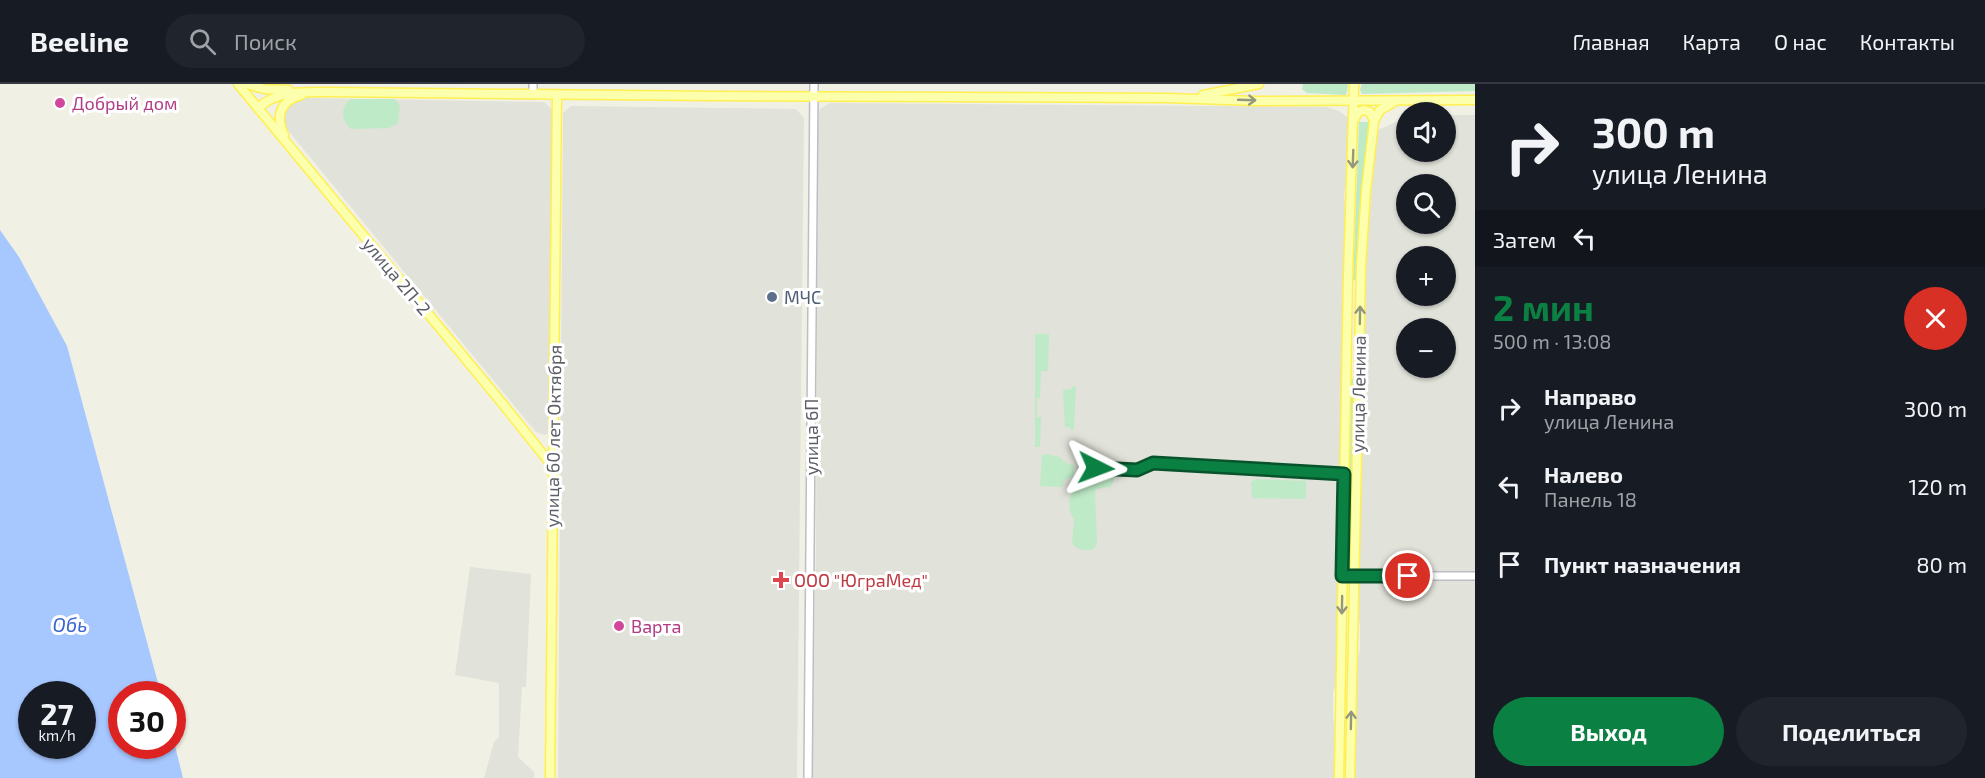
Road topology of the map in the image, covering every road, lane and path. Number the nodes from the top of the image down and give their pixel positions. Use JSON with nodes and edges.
{"nodes":[{"id":1,"x":238,"y":84,"type":"edge"},
{"id":2,"x":247,"y":84,"type":"edge"},
{"id":3,"x":533,"y":84,"type":"edge"},
{"id":4,"x":814,"y":84,"type":"edge"},
{"id":5,"x":1259,"y":84,"type":"edge"},
{"id":6,"x":1354,"y":84,"type":"edge"},
{"id":7,"x":328,"y":92,"type":"junction"},
{"id":8,"x":533,"y":94,"type":"junction"},
{"id":9,"x":557,"y":95,"type":"junction"},
{"id":10,"x":814,"y":96,"type":"junction"},
{"id":11,"x":1188,"y":98,"type":"junction"},
{"id":12,"x":1327,"y":99,"type":"junction"},
{"id":13,"x":1354,"y":100,"type":"junction"},
{"id":14,"x":1475,"y":100,"type":"edge"},
{"id":15,"x":1403,"y":101,"type":"junction"},
{"id":16,"x":258,"y":108,"type":"junction"},
{"id":17,"x":1354,"y":120,"type":"junction"},
{"id":18,"x":1374,"y":121,"type":"junction"},
{"id":19,"x":289,"y":147,"type":"junction"},
{"id":20,"x":1346,"y":372,"type":"junction"},
{"id":21,"x":1359,"y":372,"type":"junction"},
{"id":22,"x":1096,"y":468,"type":"dead end"},
{"id":23,"x":554,"y":469,"type":"junction"},
{"id":24,"x":1344,"y":474,"type":"junction"},
{"id":25,"x":1342,"y":576,"type":"junction"},
{"id":26,"x":1354,"y":576,"type":"junction"},
{"id":27,"x":1475,"y":576,"type":"edge"},
{"id":28,"x":550,"y":778,"type":"edge"},
{"id":29,"x":808,"y":778,"type":"edge"},
{"id":30,"x":1339,"y":778,"type":"edge"},
{"id":31,"x":1350,"y":778,"type":"edge"}],
"edges":[{"from":1,"to":16,"type":"main road","name":"улица 2П-2"},
{"from":2,"to":7,"type":"main road"},
{"from":3,"to":8,"type":"street"},
{"from":4,"to":10,"type":"street","name":"улица 6П"},
{"from":5,"to":11,"type":"main road"},
{"from":6,"to":13,"type":"main road","name":"улица Ленина"},
{"from":7,"to":8,"type":"main road"},
{"from":7,"to":16,"type":"main road"},
{"from":7,"to":19,"type":"main road"},
{"from":8,"to":9,"type":"main road"},
{"from":9,"to":10,"type":"main road"},
{"from":9,"to":23,"type":"main road","name":"улица 60 лет Октября"},
{"from":10,"to":11,"type":"main road"},
{"from":10,"to":29,"type":"street","name":"улица 6П"},
{"from":11,"to":12,"type":"main road","one_way":true},
{"from":12,"to":13,"type":"main road"},
{"from":12,"to":17,"type":"main road"},
{"from":13,"to":15,"type":"main road"},
{"from":13,"to":17,"type":"main road","name":"улица Ленина"},
{"from":14,"to":15,"type":"main road"},
{"from":15,"to":18,"type":"main road"},
{"from":16,"to":19,"type":"main road","name":"улица 2П-2"},
{"from":17,"to":18,"type":"main road"},
{"from":17,"to":20,"type":"main road","name":"улица Ленина","one_way":true},
{"from":21,"to":18,"type":"main road","name":"улица Ленина","one_way":true},
{"from":19,"to":23,"type":"main road","name":"улица 2П-2"},
{"from":20,"to":21,"type":"main road"},
{"from":20,"to":24,"type":"main road","name":"улица Ленина"},
{"from":21,"to":26,"type":"main road","name":"улица Ленина"},
{"from":22,"to":24,"type":"street"},
{"from":23,"to":28,"type":"main road","name":"улица 60 лет Октября"},
{"from":24,"to":25,"type":"main road","name":"улица Ленина"},
{"from":25,"to":26,"type":"street"},
{"from":25,"to":30,"type":"main road","name":"улица Ленина","one_way":true},
{"from":26,"to":27,"type":"street"},
{"from":31,"to":26,"type":"main road","name":"улица Ленина","one_way":true}]}
